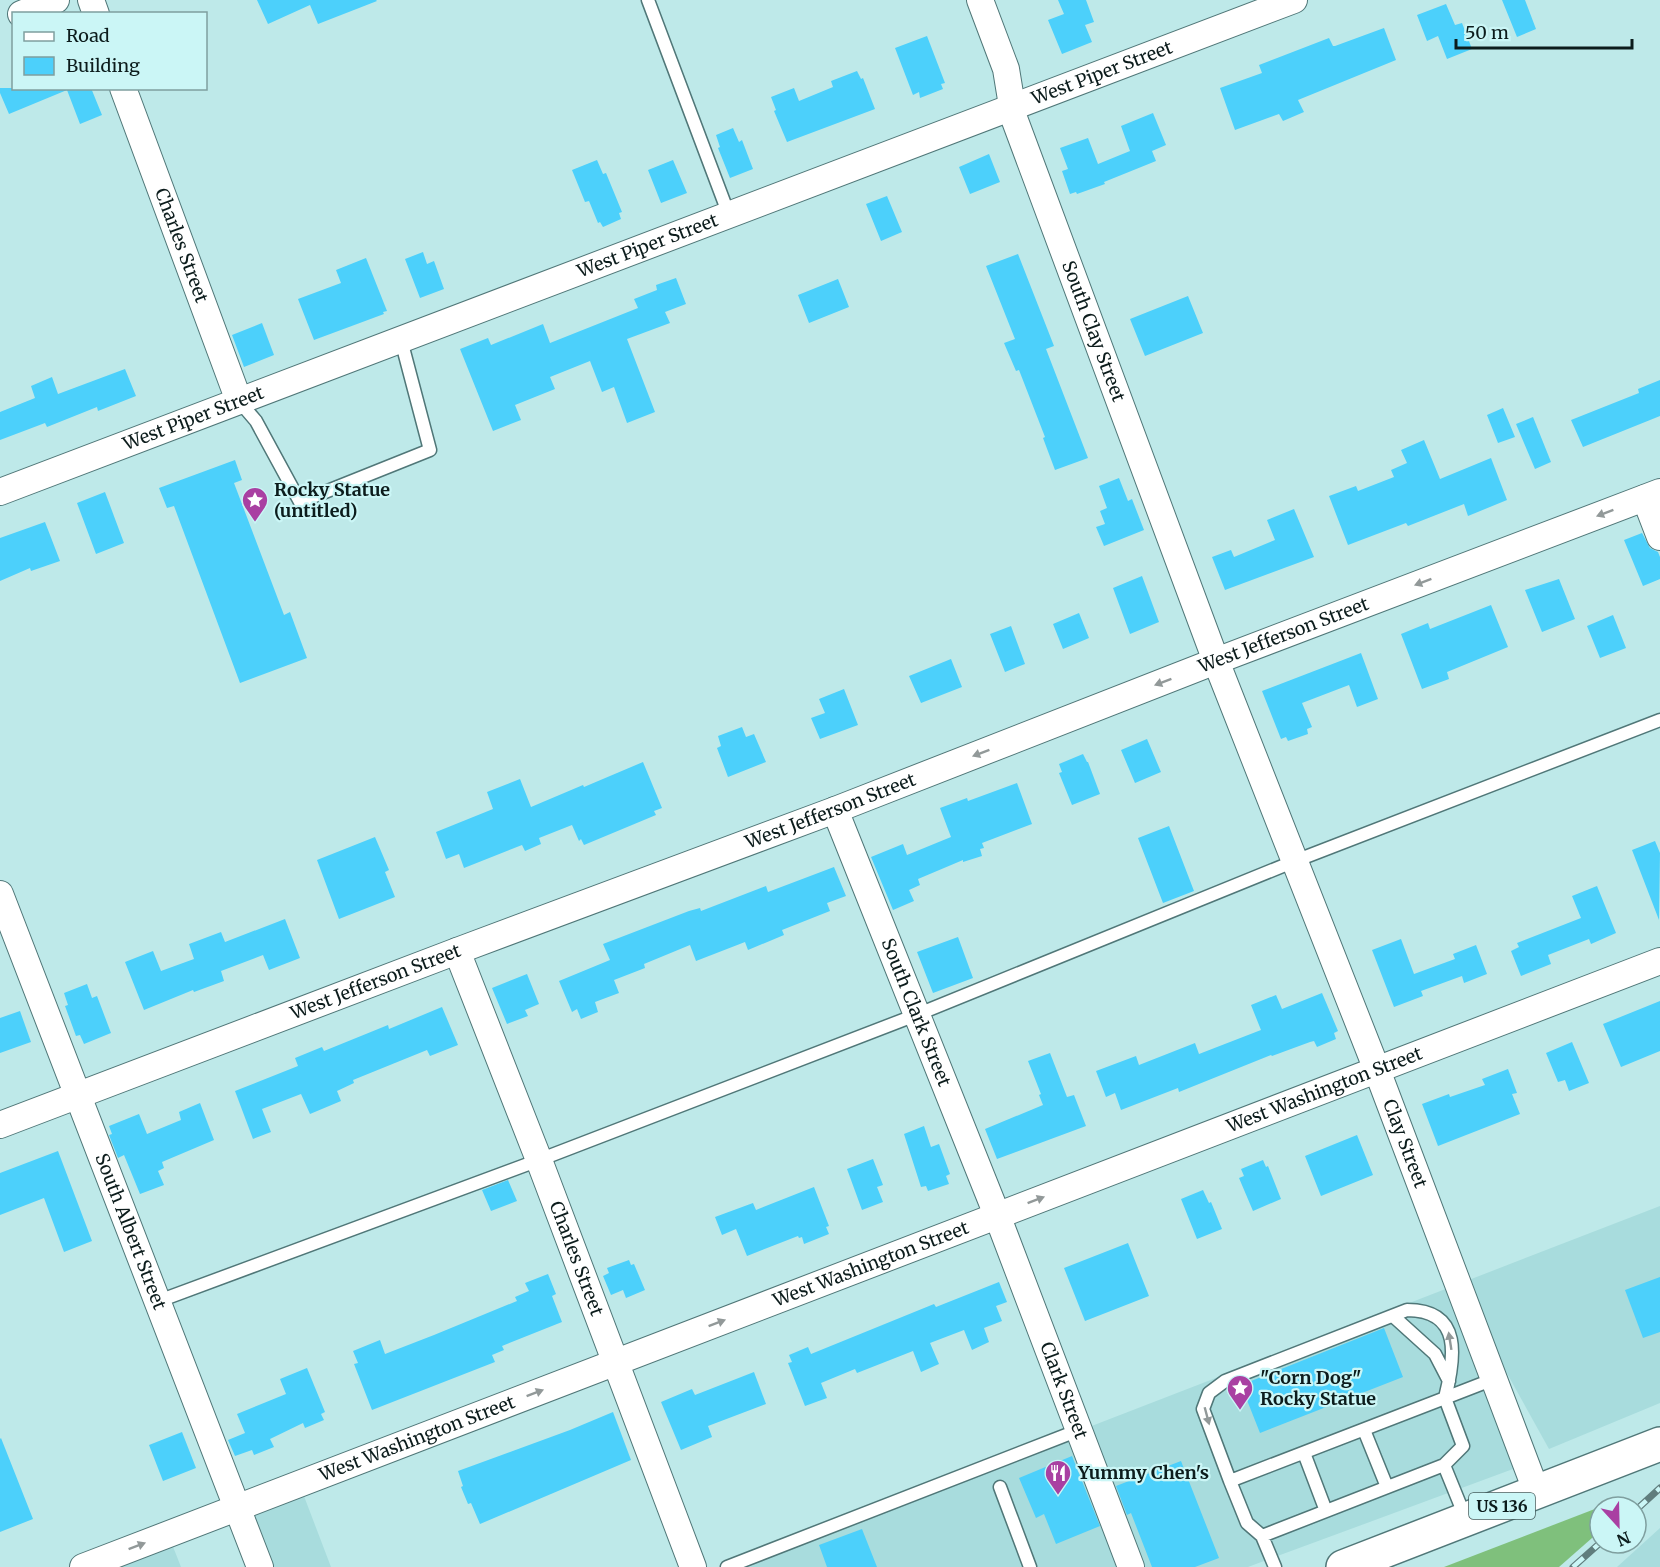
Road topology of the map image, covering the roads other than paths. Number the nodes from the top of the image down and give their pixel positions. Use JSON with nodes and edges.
{"nodes":[{"id":1,"x":56,"y":0,"type":"edge"},
{"id":2,"x":648,"y":0,"type":"edge"},
{"id":3,"x":981,"y":0,"type":"edge"},
{"id":4,"x":1294,"y":0,"type":"edge"},
{"id":5,"x":26,"y":12,"type":"edge"},
{"id":6,"x":124,"y":90,"type":"edge"},
{"id":7,"x":1012,"y":108,"type":"junction"},
{"id":8,"x":729,"y":215,"type":"junction"},
{"id":9,"x":401,"y":340,"type":"junction"},
{"id":10,"x":239,"y":401,"type":"junction"},
{"id":11,"x":0,"y":492,"type":"edge"},
{"id":12,"x":1652,"y":495,"type":"edge"},
{"id":13,"x":1660,"y":537,"type":"edge"},
{"id":14,"x":1216,"y":661,"type":"junction"},
{"id":15,"x":1660,"y":720,"type":"edge"},
{"id":16,"x":835,"y":810,"type":"junction"},
{"id":17,"x":1295,"y":861,"type":"junction"},
{"id":18,"x":0,"y":894,"type":"edge"},
{"id":19,"x":457,"y":951,"type":"junction"},
{"id":20,"x":1660,"y":961,"type":"edge"},
{"id":21,"x":916,"y":1015,"type":"junction"},
{"id":22,"x":1377,"y":1070,"type":"junction"},
{"id":23,"x":77,"y":1096,"type":"junction"},
{"id":24,"x":0,"y":1125,"type":"edge"},
{"id":25,"x":539,"y":1160,"type":"junction"},
{"id":26,"x":997,"y":1215,"type":"junction"},
{"id":27,"x":156,"y":1302,"type":"junction"},
{"id":28,"x":1393,"y":1316,"type":"junction"},
{"id":29,"x":614,"y":1363,"type":"junction"},
{"id":30,"x":1494,"y":1379,"type":"junction"},
{"id":31,"x":1449,"y":1381,"type":"junction"},
{"id":32,"x":1445,"y":1398,"type":"junction"},
{"id":33,"x":1079,"y":1430,"type":"junction"},
{"id":34,"x":1364,"y":1430,"type":"junction"},
{"id":35,"x":1660,"y":1444,"type":"edge"},
{"id":36,"x":1304,"y":1453,"type":"junction"},
{"id":37,"x":1444,"y":1465,"type":"junction"},
{"id":38,"x":1230,"y":1481,"type":"junction"},
{"id":39,"x":1000,"y":1487,"type":"dead end"},
{"id":40,"x":1387,"y":1487,"type":"junction"},
{"id":41,"x":1537,"y":1493,"type":"junction"},
{"id":42,"x":237,"y":1507,"type":"junction"},
{"id":43,"x":1326,"y":1511,"type":"junction"},
{"id":44,"x":1466,"y":1520,"type":"junction"},
{"id":45,"x":1262,"y":1536,"type":"junction"},
{"id":46,"x":83,"y":1567,"type":"edge"},
{"id":47,"x":260,"y":1567,"type":"edge"},
{"id":48,"x":693,"y":1567,"type":"edge"},
{"id":49,"x":727,"y":1567,"type":"edge"},
{"id":50,"x":1030,"y":1567,"type":"edge"},
{"id":51,"x":1131,"y":1567,"type":"edge"},
{"id":52,"x":1275,"y":1567,"type":"edge"},
{"id":53,"x":1343,"y":1567,"type":"edge"}],
"edges":[{"from":1,"to":5,"type":"street"},
{"from":2,"to":8,"type":"lane"},
{"from":3,"to":7,"type":"street","name":"South Clay Street"},
{"from":4,"to":7,"type":"street","name":"West Piper Street"},
{"from":6,"to":10,"type":"street","name":"Charles Street"},
{"from":7,"to":8,"type":"street","name":"West Piper Street"},
{"from":7,"to":14,"type":"street","name":"South Clay Street"},
{"from":8,"to":9,"type":"street","name":"West Piper Street"},
{"from":9,"to":10,"type":"street","name":"West Piper Street"},
{"from":9,"to":10,"type":"lane"},
{"from":10,"to":11,"type":"street","name":"West Piper Street"},
{"from":12,"to":13,"type":"street"},
{"from":12,"to":14,"type":"street","name":"West Jefferson Street","one_way":true},
{"from":14,"to":16,"type":"street","name":"West Jefferson Street","one_way":true},
{"from":14,"to":17,"type":"street","name":"Clay Street"},
{"from":15,"to":17,"type":"lane"},
{"from":16,"to":19,"type":"street","name":"West Jefferson Street"},
{"from":16,"to":21,"type":"street","name":"South Clark Street"},
{"from":17,"to":21,"type":"lane"},
{"from":17,"to":22,"type":"street","name":"Clay Street"},
{"from":18,"to":23,"type":"street","name":"South Albert Street"},
{"from":19,"to":23,"type":"street","name":"West Jefferson Street"},
{"from":19,"to":25,"type":"street","name":"Charles Street"},
{"from":20,"to":22,"type":"street","name":"West Washington Street"},
{"from":21,"to":25,"type":"lane"},
{"from":21,"to":26,"type":"street","name":"South Clark Street"},
{"from":26,"to":22,"type":"street","name":"West Washington Street","one_way":true},
{"from":22,"to":30,"type":"street","name":"Clay Street"},
{"from":23,"to":24,"type":"street","name":"West Jefferson Street"},
{"from":23,"to":27,"type":"street","name":"South Albert Street"},
{"from":25,"to":27,"type":"lane"},
{"from":25,"to":29,"type":"street","name":"Charles Street"},
{"from":29,"to":26,"type":"street","name":"West Washington Street","one_way":true},
{"from":26,"to":33,"type":"street","name":"Clark Street"},
{"from":27,"to":42,"type":"street","name":"South Albert Street"},
{"from":28,"to":31,"type":"lane"},
{"from":31,"to":28,"type":"lane","one_way":true},
{"from":28,"to":38,"type":"lane","one_way":true},
{"from":42,"to":29,"type":"street","name":"West Washington Street","one_way":true},
{"from":29,"to":48,"type":"street","name":"Charles Street"},
{"from":30,"to":32,"type":"lane"},
{"from":30,"to":41,"type":"street","name":"Clay Street"},
{"from":31,"to":32,"type":"lane"},
{"from":32,"to":34,"type":"lane"},
{"from":32,"to":37,"type":"lane"},
{"from":33,"to":49,"type":"lane"},
{"from":33,"to":51,"type":"street","name":"Clark Street"},
{"from":34,"to":36,"type":"lane"},
{"from":34,"to":40,"type":"lane"},
{"from":35,"to":41,"type":"main road","number":"US 136"},
{"from":36,"to":38,"type":"lane"},
{"from":36,"to":43,"type":"lane"},
{"from":37,"to":40,"type":"lane"},
{"from":37,"to":44,"type":"lane"},
{"from":38,"to":45,"type":"lane"},
{"from":39,"to":50,"type":"lane"},
{"from":40,"to":43,"type":"lane"},
{"from":41,"to":44,"type":"main road","number":"US 136"},
{"from":46,"to":42,"type":"street","name":"West Washington Street","one_way":true},
{"from":42,"to":47,"type":"street","name":"South Albert Street"},
{"from":43,"to":45,"type":"lane"},
{"from":44,"to":53,"type":"main road","number":"US 136"},
{"from":45,"to":52,"type":"lane"}]}
